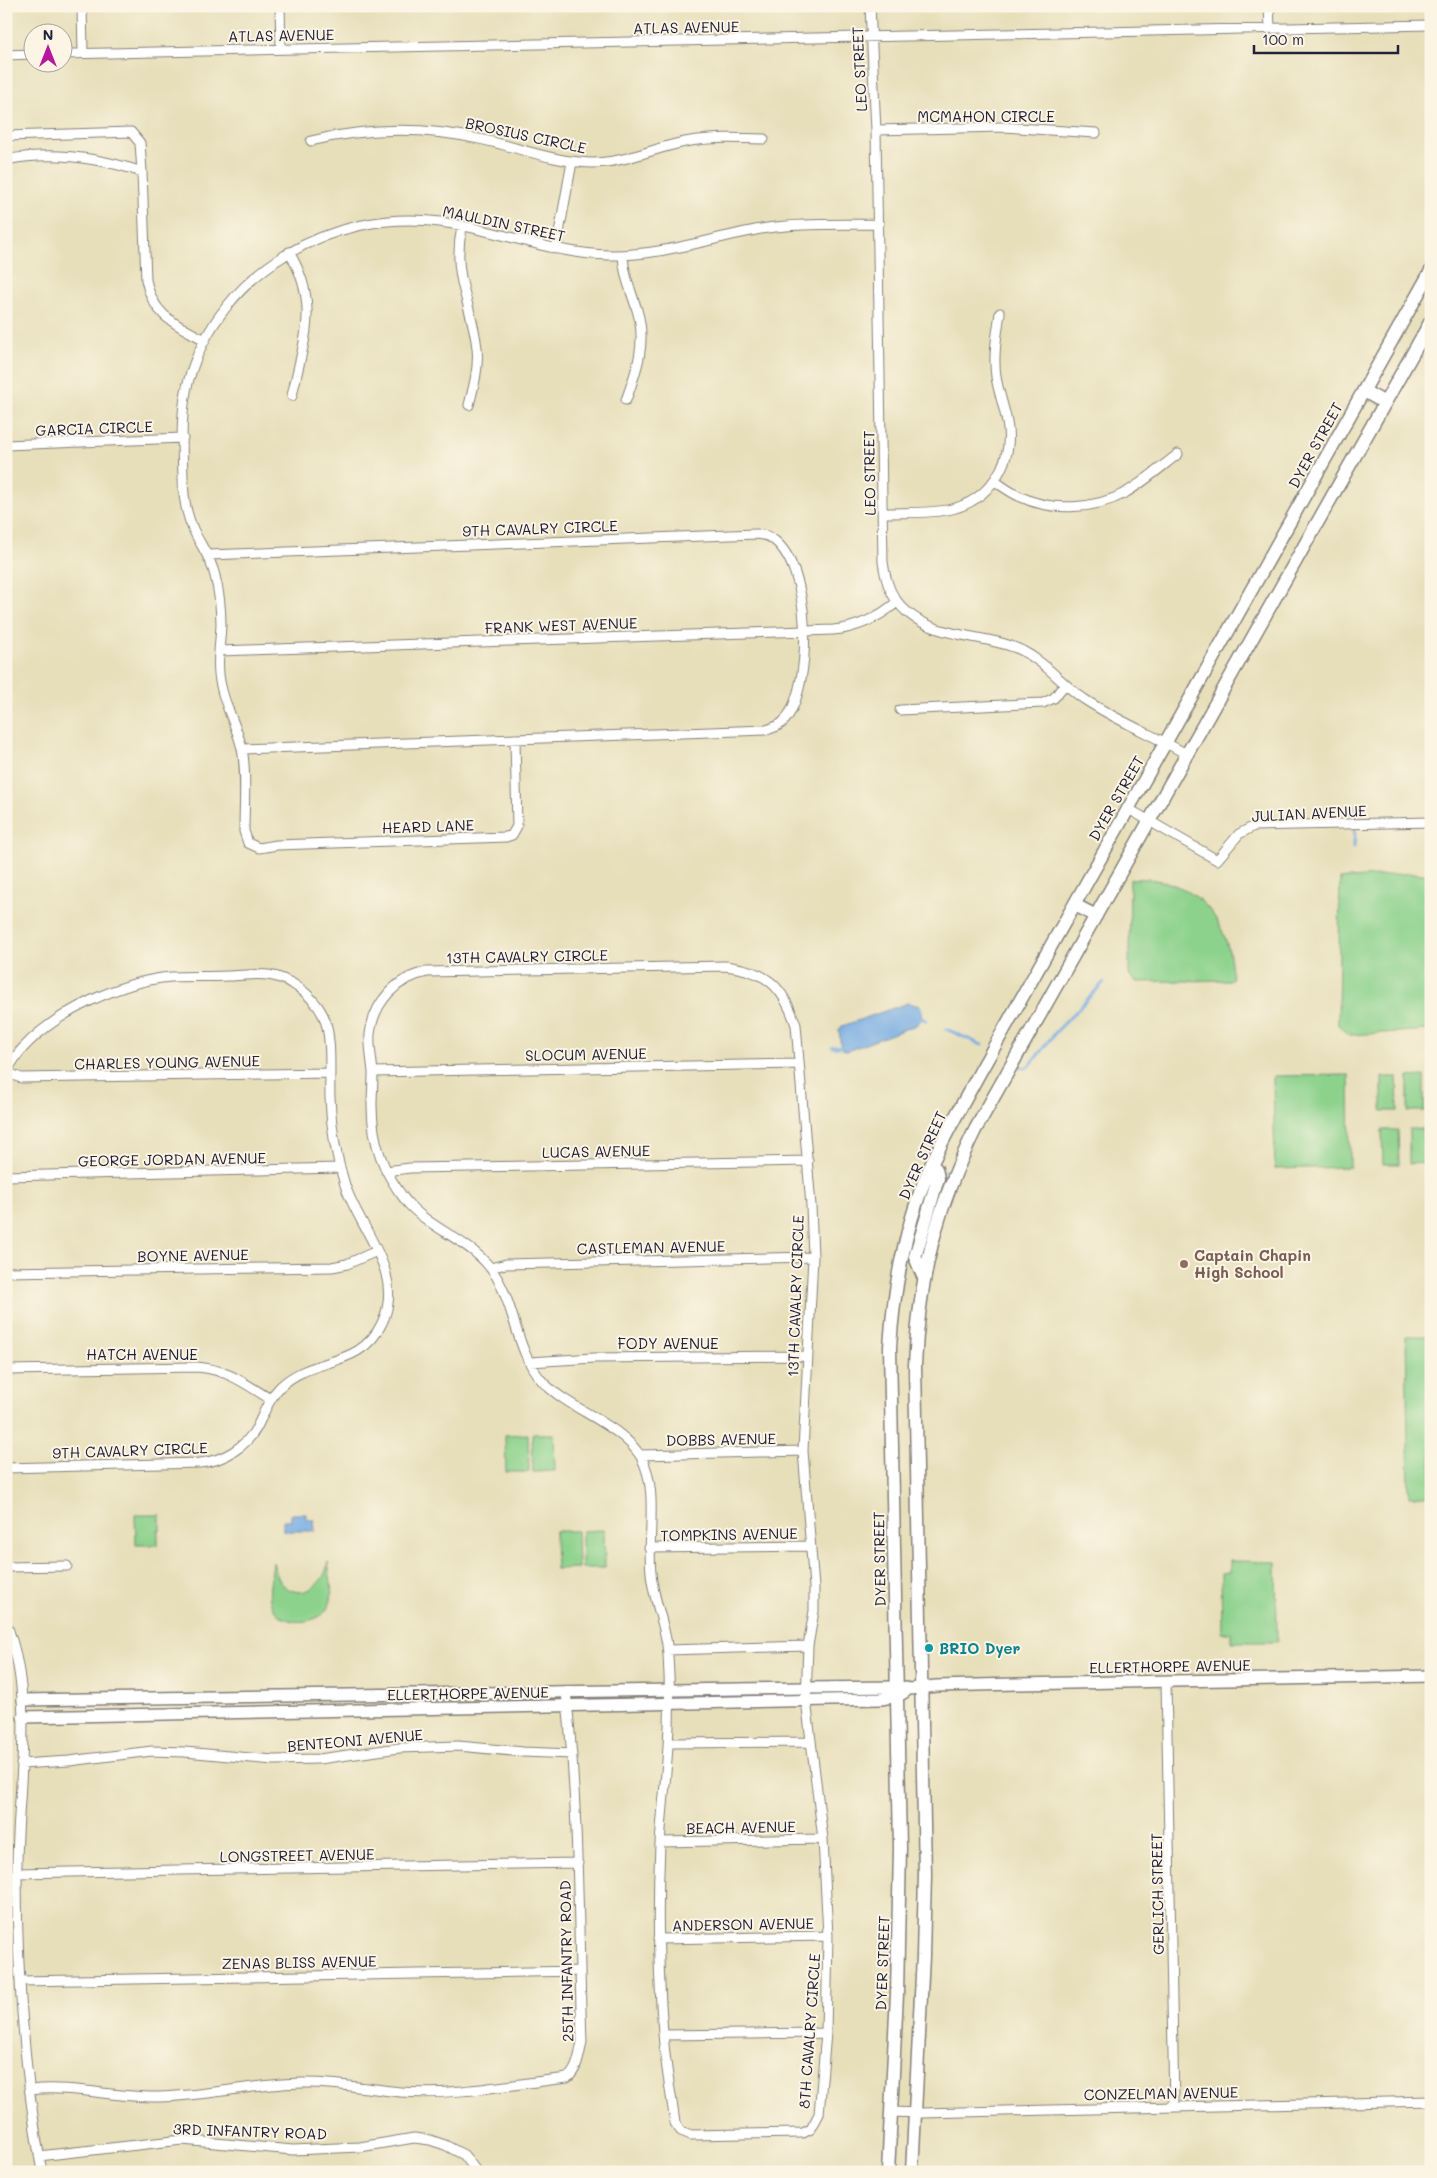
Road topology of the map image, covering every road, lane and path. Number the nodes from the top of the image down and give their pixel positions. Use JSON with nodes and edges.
{"nodes":[{"id":1,"x":82,"y":6,"type":"edge"},
{"id":2,"x":280,"y":6,"type":"edge"},
{"id":3,"x":870,"y":6,"type":"edge"},
{"id":4,"x":1269,"y":6,"type":"edge"},
{"id":5,"x":1431,"y":25,"type":"edge"},
{"id":6,"x":1270,"y":28,"type":"junction"},
{"id":7,"x":870,"y":37,"type":"junction"},
{"id":8,"x":281,"y":49,"type":"junction"},
{"id":9,"x":83,"y":53,"type":"junction"},
{"id":10,"x":22,"y":54,"type":"edge"},
{"id":11,"x":72,"y":54,"type":"edge"},
{"id":12,"x":6,"y":55,"type":"edge"},
{"id":13,"x":876,"y":130,"type":"junction"},
{"id":14,"x":1096,"y":133,"type":"dead end"},
{"id":15,"x":6,"y":136,"type":"edge"},
{"id":16,"x":764,"y":139,"type":"dead end"},
{"id":17,"x":311,"y":141,"type":"dead end"},
{"id":18,"x":6,"y":160,"type":"edge"},
{"id":19,"x":572,"y":162,"type":"junction"},
{"id":20,"x":142,"y":172,"type":"junction"},
{"id":21,"x":878,"y":224,"type":"junction"},
{"id":22,"x":462,"y":227,"type":"junction"},
{"id":23,"x":556,"y":249,"type":"junction"},
{"id":24,"x":289,"y":252,"type":"junction"},
{"id":25,"x":623,"y":255,"type":"junction"},
{"id":26,"x":1431,"y":271,"type":"edge"},
{"id":27,"x":1000,"y":313,"type":"dead end"},
{"id":28,"x":1431,"y":321,"type":"edge"},
{"id":29,"x":205,"y":340,"type":"junction"},
{"id":30,"x":1364,"y":391,"type":"junction"},
{"id":31,"x":292,"y":396,"type":"dead end"},
{"id":32,"x":626,"y":400,"type":"dead end"},
{"id":33,"x":1385,"y":403,"type":"junction"},
{"id":34,"x":469,"y":405,"type":"dead end"},
{"id":35,"x":183,"y":438,"type":"junction"},
{"id":36,"x":6,"y":445,"type":"edge"},
{"id":37,"x":1178,"y":454,"type":"dead end"},
{"id":38,"x":995,"y":481,"type":"junction"},
{"id":39,"x":884,"y":513,"type":"junction"},
{"id":40,"x":208,"y":555,"type":"junction"},
{"id":41,"x":897,"y":602,"type":"junction"},
{"id":42,"x":806,"y":630,"type":"junction"},
{"id":43,"x":218,"y":651,"type":"junction"},
{"id":44,"x":1065,"y":684,"type":"junction"},
{"id":45,"x":900,"y":710,"type":"dead end"},
{"id":46,"x":515,"y":739,"type":"junction"},
{"id":47,"x":1166,"y":743,"type":"junction"},
{"id":48,"x":243,"y":748,"type":"junction"},
{"id":49,"x":1188,"y":755,"type":"junction"},
{"id":50,"x":1127,"y":808,"type":"junction"},
{"id":51,"x":1149,"y":820,"type":"junction"},
{"id":52,"x":1431,"y":822,"type":"edge"},
{"id":53,"x":248,"y":843,"type":"joint"},
{"id":54,"x":1074,"y":905,"type":"junction"},
{"id":55,"x":1096,"y":916,"type":"junction"},
{"id":56,"x":799,"y":1064,"type":"junction"},
{"id":57,"x":6,"y":1071,"type":"edge"},
{"id":58,"x":373,"y":1072,"type":"junction"},
{"id":59,"x":329,"y":1073,"type":"junction"},
{"id":60,"x":808,"y":1161,"type":"junction"},
{"id":61,"x":931,"y":1166,"type":"junction"},
{"id":62,"x":339,"y":1168,"type":"junction"},
{"id":63,"x":386,"y":1171,"type":"junction"},
{"id":64,"x":6,"y":1176,"type":"edge"},
{"id":65,"x":377,"y":1251,"type":"junction"},
{"id":66,"x":813,"y":1257,"type":"junction"},
{"id":67,"x":490,"y":1268,"type":"junction"},
{"id":68,"x":6,"y":1272,"type":"edge"},
{"id":69,"x":924,"y":1276,"type":"junction"},
{"id":70,"x":808,"y":1356,"type":"junction"},
{"id":71,"x":530,"y":1362,"type":"junction"},
{"id":72,"x":6,"y":1370,"type":"edge"},
{"id":73,"x":270,"y":1399,"type":"junction"},
{"id":74,"x":803,"y":1452,"type":"junction"},
{"id":75,"x":640,"y":1455,"type":"junction"},
{"id":76,"x":6,"y":1468,"type":"edge"},
{"id":77,"x":810,"y":1546,"type":"junction"},
{"id":78,"x":649,"y":1548,"type":"junction"},
{"id":79,"x":67,"y":1566,"type":"dead end"},
{"id":80,"x":6,"y":1567,"type":"edge"},
{"id":81,"x":6,"y":1623,"type":"edge"},
{"id":82,"x":808,"y":1646,"type":"junction"},
{"id":83,"x":668,"y":1650,"type":"junction"},
{"id":84,"x":1431,"y":1676,"type":"edge"},
{"id":85,"x":1166,"y":1681,"type":"junction"},
{"id":86,"x":806,"y":1688,"type":"junction"},
{"id":87,"x":669,"y":1690,"type":"junction"},
{"id":88,"x":907,"y":1690,"type":"junction"},
{"id":89,"x":566,"y":1692,"type":"junction"},
{"id":90,"x":23,"y":1700,"type":"junction"},
{"id":91,"x":806,"y":1700,"type":"junction"},
{"id":92,"x":670,"y":1704,"type":"junction"},
{"id":93,"x":568,"y":1706,"type":"junction"},
{"id":94,"x":23,"y":1717,"type":"junction"},
{"id":95,"x":810,"y":1742,"type":"junction"},
{"id":96,"x":669,"y":1743,"type":"junction"},
{"id":97,"x":572,"y":1754,"type":"junction"},
{"id":98,"x":21,"y":1764,"type":"junction"},
{"id":99,"x":823,"y":1839,"type":"junction"},
{"id":100,"x":660,"y":1842,"type":"junction"},
{"id":101,"x":578,"y":1863,"type":"junction"},
{"id":102,"x":16,"y":1873,"type":"junction"},
{"id":103,"x":828,"y":1936,"type":"junction"},
{"id":104,"x":658,"y":1939,"type":"junction"},
{"id":105,"x":580,"y":1970,"type":"junction"},
{"id":106,"x":20,"y":1981,"type":"junction"},
{"id":107,"x":826,"y":2033,"type":"junction"},
{"id":108,"x":663,"y":2036,"type":"junction"},
{"id":109,"x":30,"y":2090,"type":"junction"},
{"id":110,"x":1431,"y":2101,"type":"edge"},
{"id":111,"x":1174,"y":2106,"type":"junction"},
{"id":112,"x":891,"y":2112,"type":"junction"},
{"id":113,"x":915,"y":2113,"type":"junction"},
{"id":114,"x":39,"y":2156,"type":"junction"},
{"id":115,"x":42,"y":2172,"type":"edge"},
{"id":116,"x":478,"y":2172,"type":"edge"},
{"id":117,"x":888,"y":2172,"type":"edge"},
{"id":118,"x":912,"y":2172,"type":"edge"}],
"edges":[{"from":1,"to":9,"type":"street"},
{"from":2,"to":8,"type":"street"},
{"from":3,"to":7,"type":"street","name":"LEO STREET"},
{"from":4,"to":6,"type":"street"},
{"from":5,"to":6,"type":"street","name":"ATLAS AVENUE"},
{"from":6,"to":7,"type":"street","name":"ATLAS AVENUE"},
{"from":7,"to":8,"type":"street","name":"ATLAS AVENUE"},
{"from":7,"to":13,"type":"street","name":"LEO STREET"},
{"from":8,"to":9,"type":"street","name":"ATLAS AVENUE"},
{"from":9,"to":11,"type":"street","name":"ATLAS AVENUE"},
{"from":10,"to":12,"type":"street"},
{"from":13,"to":14,"type":"street","name":"MCMAHON CIRCLE"},
{"from":13,"to":21,"type":"street","name":"LEO STREET"},
{"from":15,"to":20,"type":"street"},
{"from":16,"to":19,"type":"street","name":"BROSIUS CIRCLE"},
{"from":17,"to":19,"type":"street","name":"BROSIUS CIRCLE"},
{"from":18,"to":20,"type":"street"},
{"from":19,"to":23,"type":"street"},
{"from":20,"to":29,"type":"street"},
{"from":21,"to":25,"type":"street","name":"MAULDIN STREET"},
{"from":21,"to":39,"type":"street","name":"LEO STREET"},
{"from":22,"to":23,"type":"street","name":"MAULDIN STREET"},
{"from":22,"to":24,"type":"street","name":"MAULDIN STREET"},
{"from":22,"to":34,"type":"street"},
{"from":23,"to":25,"type":"street","name":"MAULDIN STREET"},
{"from":24,"to":29,"type":"street","name":"MAULDIN STREET"},
{"from":24,"to":31,"type":"street"},
{"from":25,"to":32,"type":"street"},
{"from":26,"to":30,"type":"main road","name":"DYER STREET"},
{"from":27,"to":38,"type":"street"},
{"from":28,"to":33,"type":"main road","name":"DYER STREET"},
{"from":29,"to":35,"type":"street","name":"MAULDIN STREET"},
{"from":30,"to":33,"type":"main road"},
{"from":30,"to":47,"type":"main road","name":"DYER STREET"},
{"from":33,"to":49,"type":"main road","name":"DYER STREET"},
{"from":35,"to":36,"type":"street","name":"GARCIA CIRCLE"},
{"from":35,"to":40,"type":"street","name":"MAULDIN STREET"},
{"from":37,"to":38,"type":"street"},
{"from":38,"to":39,"type":"street"},
{"from":39,"to":41,"type":"street","name":"LEO STREET"},
{"from":40,"to":42,"type":"street","name":"9TH CAVALRY CIRCLE"},
{"from":40,"to":43,"type":"street","name":"MAULDIN STREET"},
{"from":41,"to":42,"type":"street","name":"FRANK WEST AVENUE"},
{"from":41,"to":44,"type":"street","name":"LEO STREET"},
{"from":42,"to":43,"type":"street","name":"FRANK WEST AVENUE"},
{"from":42,"to":46,"type":"street","name":"9TH CAVALRY CIRCLE"},
{"from":43,"to":48,"type":"street","name":"MAULDIN STREET"},
{"from":44,"to":45,"type":"street"},
{"from":44,"to":47,"type":"street","name":"LEO STREET"},
{"from":46,"to":48,"type":"street","name":"9TH CAVALRY CIRCLE"},
{"from":46,"to":53,"type":"street","name":"HEARD LANE"},
{"from":47,"to":49,"type":"street","name":"LEO STREET"},
{"from":47,"to":50,"type":"main road","name":"DYER STREET"},
{"from":48,"to":53,"type":"street","name":"MAULDIN STREET"},
{"from":49,"to":51,"type":"main road","name":"DYER STREET"},
{"from":50,"to":51,"type":"street","name":"JULIAN AVENUE"},
{"from":50,"to":54,"type":"main road","name":"DYER STREET"},
{"from":51,"to":52,"type":"street","name":"JULIAN AVENUE"},
{"from":51,"to":55,"type":"main road","name":"DYER STREET"},
{"from":54,"to":55,"type":"main road"},
{"from":54,"to":61,"type":"main road","name":"DYER STREET"},
{"from":55,"to":69,"type":"main road","name":"DYER STREET"},
{"from":56,"to":58,"type":"street","name":"SLOCUM AVENUE"},
{"from":56,"to":58,"type":"street","name":"13TH CAVALRY CIRCLE"},
{"from":56,"to":60,"type":"street","name":"13TH CAVALRY CIRCLE"},
{"from":57,"to":59,"type":"street","name":"CHARLES YOUNG AVENUE"},
{"from":57,"to":59,"type":"street","name":"9TH CAVALRY CIRCLE"},
{"from":58,"to":63,"type":"street","name":"13TH CAVALRY CIRCLE"},
{"from":59,"to":62,"type":"street","name":"9TH CAVALRY CIRCLE"},
{"from":60,"to":63,"type":"street","name":"LUCAS AVENUE"},
{"from":60,"to":66,"type":"street","name":"13TH CAVALRY CIRCLE"},
{"from":61,"to":69,"type":"main road"},
{"from":61,"to":88,"type":"main road","name":"DYER STREET"},
{"from":62,"to":64,"type":"street","name":"GEORGE JORDAN AVENUE"},
{"from":62,"to":65,"type":"street","name":"9TH CAVALRY CIRCLE"},
{"from":63,"to":67,"type":"street","name":"13TH CAVALRY CIRCLE"},
{"from":65,"to":68,"type":"street","name":"BOYNE AVENUE"},
{"from":65,"to":73,"type":"street","name":"9TH CAVALRY CIRCLE"},
{"from":66,"to":67,"type":"street","name":"CASTLEMAN AVENUE"},
{"from":66,"to":70,"type":"street","name":"13TH CAVALRY CIRCLE"},
{"from":67,"to":71,"type":"street","name":"13TH CAVALRY CIRCLE"},
{"from":69,"to":88,"type":"main road","name":"DYER STREET"},
{"from":70,"to":71,"type":"street","name":"FODY AVENUE"},
{"from":70,"to":74,"type":"street","name":"13TH CAVALRY CIRCLE"},
{"from":71,"to":75,"type":"street","name":"13TH CAVALRY CIRCLE"},
{"from":72,"to":73,"type":"street","name":"HATCH AVENUE"},
{"from":73,"to":76,"type":"street","name":"9TH CAVALRY CIRCLE"},
{"from":74,"to":75,"type":"street","name":"DOBBS AVENUE"},
{"from":74,"to":77,"type":"street","name":"13TH CAVALRY CIRCLE"},
{"from":75,"to":78,"type":"street","name":"13TH CAVALRY CIRCLE"},
{"from":77,"to":78,"type":"street","name":"TOMPKINS AVENUE"},
{"from":77,"to":82,"type":"street","name":"13TH CAVALRY CIRCLE"},
{"from":78,"to":83,"type":"street","name":"13TH CAVALRY CIRCLE"},
{"from":79,"to":80,"type":"street"},
{"from":81,"to":90,"type":"street"},
{"from":82,"to":83,"type":"street"},
{"from":82,"to":86,"type":"street","name":"13TH CAVALRY CIRCLE"},
{"from":83,"to":87,"type":"street","name":"13TH CAVALRY CIRCLE"},
{"from":84,"to":85,"type":"street","name":"ELLERTHORPE AVENUE"},
{"from":85,"to":88,"type":"street","name":"ELLERTHORPE AVENUE"},
{"from":85,"to":111,"type":"street","name":"GERLICH STREET"},
{"from":86,"to":87,"type":"street","name":"ELLERTHORPE AVENUE"},
{"from":86,"to":88,"type":"street","name":"ELLERTHORPE AVENUE"},
{"from":86,"to":91,"type":"street","name":"8TH CAVALRY CIRCLE"},
{"from":87,"to":89,"type":"street","name":"ELLERTHORPE AVENUE"},
{"from":87,"to":92,"type":"street","name":"8TH CAVALRY CIRCLE"},
{"from":88,"to":91,"type":"street","name":"ELLERTHORPE AVENUE"},
{"from":88,"to":112,"type":"main road","name":"DYER STREET"},
{"from":88,"to":113,"type":"main road","name":"DYER STREET"},
{"from":89,"to":90,"type":"street","name":"ELLERTHORPE AVENUE"},
{"from":89,"to":93,"type":"street","name":"25TH INFANTRY ROAD"},
{"from":90,"to":94,"type":"street"},
{"from":91,"to":92,"type":"street","name":"ELLERTHORPE AVENUE"},
{"from":91,"to":95,"type":"street","name":"8TH CAVALRY CIRCLE"},
{"from":92,"to":93,"type":"street","name":"ELLERTHORPE AVENUE"},
{"from":92,"to":96,"type":"street","name":"8TH CAVALRY CIRCLE"},
{"from":93,"to":94,"type":"street","name":"ELLERTHORPE AVENUE"},
{"from":93,"to":97,"type":"street","name":"25TH INFANTRY ROAD"},
{"from":94,"to":98,"type":"street"},
{"from":95,"to":96,"type":"street"},
{"from":95,"to":99,"type":"street","name":"8TH CAVALRY CIRCLE"},
{"from":96,"to":100,"type":"street","name":"8TH CAVALRY CIRCLE"},
{"from":97,"to":98,"type":"street","name":"BENTEONI AVENUE"},
{"from":97,"to":101,"type":"street","name":"25TH INFANTRY ROAD"},
{"from":98,"to":102,"type":"street"},
{"from":99,"to":100,"type":"street","name":"BEACH AVENUE"},
{"from":99,"to":103,"type":"street","name":"8TH CAVALRY CIRCLE"},
{"from":100,"to":104,"type":"street","name":"8TH CAVALRY CIRCLE"},
{"from":101,"to":102,"type":"street","name":"LONGSTREET AVENUE"},
{"from":101,"to":105,"type":"street","name":"25TH INFANTRY ROAD"},
{"from":102,"to":106,"type":"street"},
{"from":103,"to":104,"type":"street","name":"ANDERSON AVENUE"},
{"from":103,"to":107,"type":"street","name":"8TH CAVALRY CIRCLE"},
{"from":104,"to":108,"type":"street","name":"8TH CAVALRY CIRCLE"},
{"from":105,"to":106,"type":"street","name":"ZENAS BLISS AVENUE"},
{"from":105,"to":109,"type":"street","name":"25TH INFANTRY ROAD"},
{"from":106,"to":109,"type":"street"},
{"from":107,"to":108,"type":"street"},
{"from":107,"to":108,"type":"street","name":"8TH CAVALRY CIRCLE"},
{"from":109,"to":114,"type":"street"},
{"from":110,"to":111,"type":"street","name":"CONZELMAN AVENUE"},
{"from":111,"to":113,"type":"street","name":"CONZELMAN AVENUE"},
{"from":112,"to":113,"type":"street","name":"CONZELMAN AVENUE"},
{"from":112,"to":117,"type":"main road","name":"DYER STREET"},
{"from":113,"to":118,"type":"main road","name":"DYER STREET"},
{"from":114,"to":115,"type":"street"},
{"from":114,"to":116,"type":"street","name":"3RD INFANTRY ROAD"}]}
